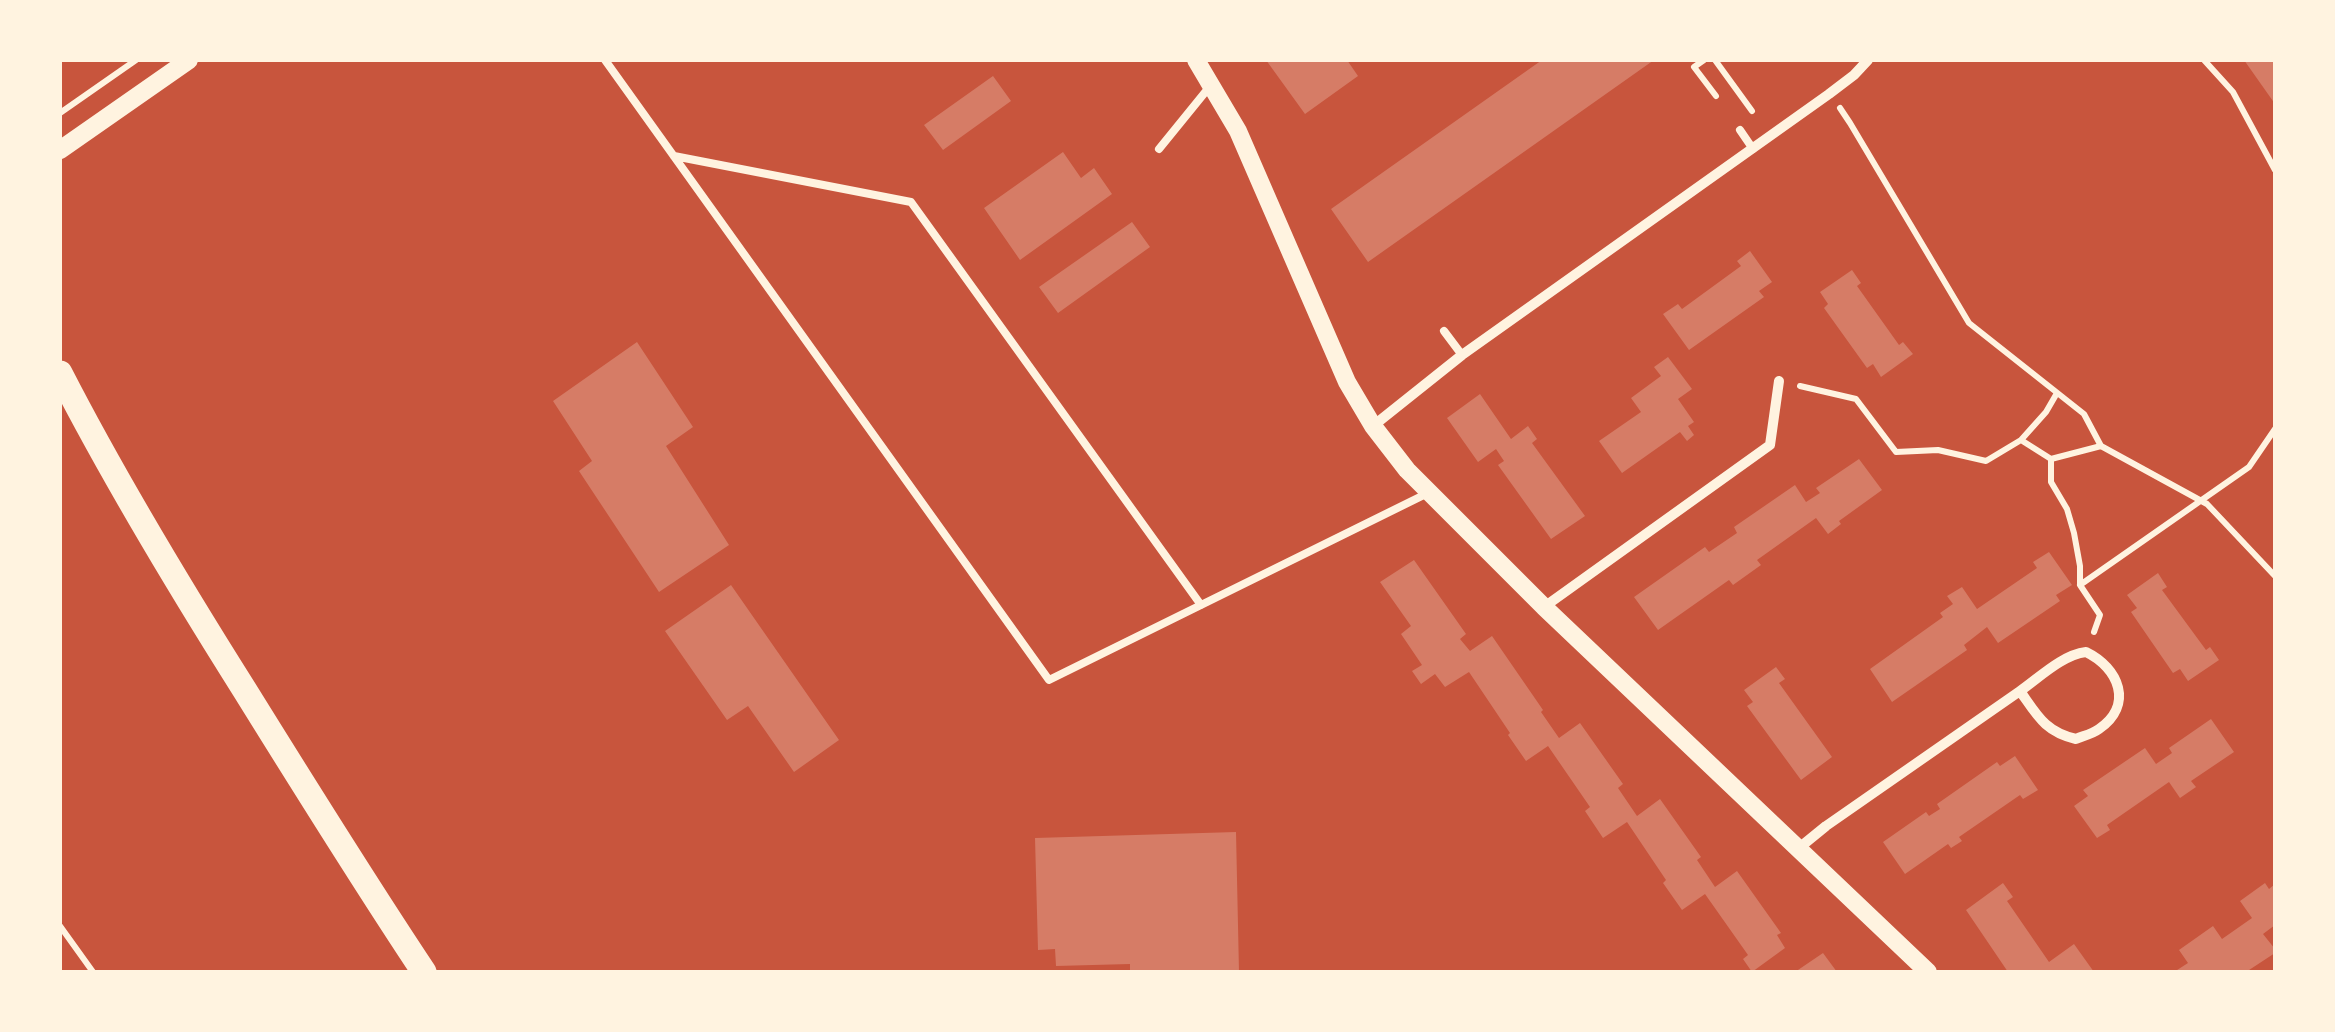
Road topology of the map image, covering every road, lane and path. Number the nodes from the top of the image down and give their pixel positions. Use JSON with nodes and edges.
{"nodes":[{"id":1,"x":136,"y":60,"type":"edge"},
{"id":2,"x":188,"y":60,"type":"edge"},
{"id":3,"x":605,"y":60,"type":"edge"},
{"id":4,"x":1196,"y":60,"type":"edge"},
{"id":5,"x":1704,"y":60,"type":"edge"},
{"id":6,"x":1715,"y":60,"type":"edge"},
{"id":7,"x":1868,"y":60,"type":"edge"},
{"id":8,"x":2204,"y":60,"type":"edge"},
{"id":9,"x":1211,"y":85,"type":"junction"},
{"id":10,"x":1830,"y":94,"type":"junction"},
{"id":11,"x":1716,"y":96,"type":"dead end"},
{"id":12,"x":60,"y":114,"type":"edge"},
{"id":13,"x":1740,"y":130,"type":"dead end"},
{"id":14,"x":1770,"y":137,"type":"junction"},
{"id":15,"x":1160,"y":149,"type":"dead end"},
{"id":16,"x":1754,"y":149,"type":"junction"},
{"id":17,"x":60,"y":150,"type":"edge"},
{"id":18,"x":674,"y":156,"type":"junction"},
{"id":19,"x":2275,"y":170,"type":"edge"},
{"id":20,"x":1444,"y":331,"type":"dead end"},
{"id":21,"x":1462,"y":356,"type":"junction"},
{"id":22,"x":60,"y":373,"type":"edge"},
{"id":23,"x":1779,"y":381,"type":"joint"},
{"id":24,"x":2058,"y":393,"type":"junction"},
{"id":25,"x":1373,"y":426,"type":"junction"},
{"id":26,"x":2275,"y":429,"type":"edge"},
{"id":27,"x":2022,"y":440,"type":"junction"},
{"id":28,"x":2101,"y":446,"type":"junction"},
{"id":29,"x":2051,"y":459,"type":"junction"},
{"id":30,"x":1428,"y":493,"type":"junction"},
{"id":31,"x":2202,"y":501,"type":"junction"},
{"id":32,"x":2275,"y":576,"type":"edge"},
{"id":33,"x":2080,"y":585,"type":"junction"},
{"id":34,"x":1201,"y":605,"type":"junction"},
{"id":35,"x":1544,"y":606,"type":"junction"},
{"id":36,"x":2086,"y":652,"type":"junction"},
{"id":37,"x":2020,"y":690,"type":"junction"},
{"id":38,"x":1799,"y":848,"type":"junction"},
{"id":39,"x":60,"y":926,"type":"edge"},
{"id":40,"x":93,"y":972,"type":"edge"},
{"id":41,"x":424,"y":972,"type":"edge"},
{"id":42,"x":1928,"y":972,"type":"edge"}],
"edges":[{"from":1,"to":12,"type":"path"},
{"from":2,"to":17,"type":"street"},
{"from":3,"to":18,"type":"lane"},
{"from":4,"to":9,"type":"street"},
{"from":5,"to":11,"type":"path"},
{"from":6,"to":14,"type":"path"},
{"from":7,"to":10,"type":"street"},
{"from":8,"to":19,"type":"path"},
{"from":9,"to":15,"type":"lane"},
{"from":9,"to":25,"type":"street"},
{"from":10,"to":14,"type":"street"},
{"from":10,"to":24,"type":"path"},
{"from":13,"to":16,"type":"lane"},
{"from":14,"to":16,"type":"street"},
{"from":16,"to":21,"type":"street"},
{"from":18,"to":34,"type":"lane"},
{"from":18,"to":34,"type":"lane"},
{"from":20,"to":21,"type":"lane"},
{"from":21,"to":25,"type":"street"},
{"from":22,"to":41,"type":"main road"},
{"from":23,"to":27,"type":"path"},
{"from":23,"to":35,"type":"street"},
{"from":24,"to":27,"type":"path"},
{"from":24,"to":28,"type":"path"},
{"from":25,"to":30,"type":"street"},
{"from":26,"to":31,"type":"path"},
{"from":27,"to":29,"type":"path"},
{"from":28,"to":29,"type":"path"},
{"from":28,"to":31,"type":"path"},
{"from":29,"to":33,"type":"path"},
{"from":30,"to":34,"type":"lane"},
{"from":30,"to":35,"type":"street"},
{"from":31,"to":32,"type":"path"},
{"from":31,"to":33,"type":"path"},
{"from":33,"to":36,"type":"path"},
{"from":35,"to":38,"type":"street"},
{"from":36,"to":37,"type":"street"},
{"from":36,"to":37,"type":"street"},
{"from":37,"to":38,"type":"street"},
{"from":38,"to":42,"type":"street"},
{"from":39,"to":40,"type":"path"}]}
